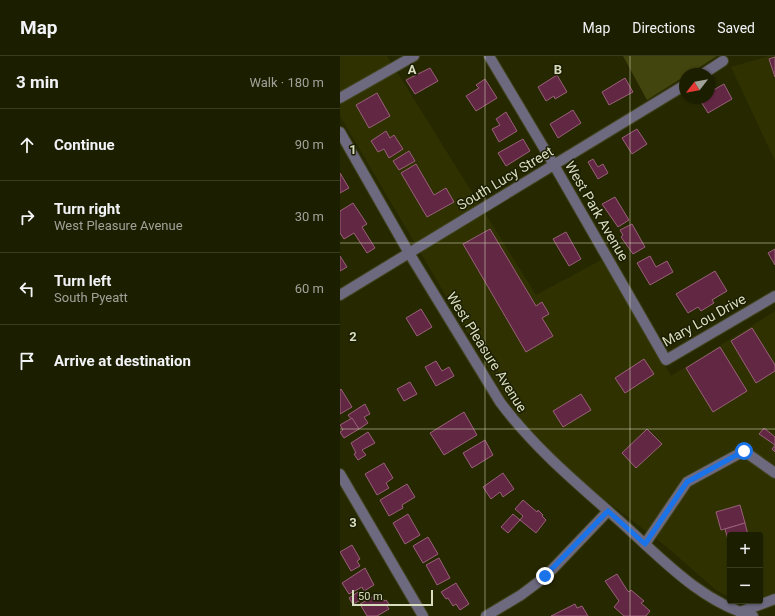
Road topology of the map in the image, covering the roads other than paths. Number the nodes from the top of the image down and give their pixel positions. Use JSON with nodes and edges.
{"nodes":[{"id":1,"x":414,"y":56,"type":"edge"},
{"id":2,"x":488,"y":56,"type":"edge"},
{"id":3,"x":723,"y":61,"type":"dead end"},
{"id":4,"x":712,"y":68,"type":"edge"},
{"id":5,"x":679,"y":89,"type":"edge"},
{"id":6,"x":340,"y":98,"type":"edge"},
{"id":7,"x":340,"y":132,"type":"edge"},
{"id":8,"x":554,"y":165,"type":"junction"},
{"id":9,"x":409,"y":253,"type":"junction"},
{"id":10,"x":340,"y":295,"type":"edge"},
{"id":11,"x":775,"y":296,"type":"edge"},
{"id":12,"x":632,"y":298,"type":"joint"},
{"id":13,"x":775,"y":473,"type":"edge"},
{"id":14,"x":340,"y":474,"type":"edge"},
{"id":15,"x":608,"y":511,"type":"junction"},
{"id":16,"x":645,"y":544,"type":"junction"},
{"id":17,"x":775,"y":599,"type":"edge"},
{"id":18,"x":739,"y":614,"type":"edge"},
{"id":19,"x":423,"y":616,"type":"edge"},
{"id":20,"x":486,"y":616,"type":"edge"},
{"id":21,"x":753,"y":616,"type":"edge"}],
"edges":[{"from":1,"to":6,"type":"street"},
{"from":2,"to":8,"type":"street","name":"West Park Avenue"},
{"from":3,"to":4,"type":"street"},
{"from":5,"to":8,"type":"street","name":"South Lucy Street"},
{"from":7,"to":9,"type":"street","name":"West Pleasure Avenue"},
{"from":8,"to":9,"type":"street","name":"South Lucy Street"},
{"from":8,"to":12,"type":"street","name":"West Park Avenue"},
{"from":9,"to":10,"type":"street","name":"South Lucy Street"},
{"from":9,"to":15,"type":"street","name":"West Pleasure Avenue"},
{"from":11,"to":12,"type":"street","name":"Mary Lou Drive"},
{"from":13,"to":16,"type":"street"},
{"from":14,"to":19,"type":"street"},
{"from":15,"to":16,"type":"street","name":"West Pleasure Avenue"},
{"from":15,"to":20,"type":"street"},
{"from":16,"to":18,"type":"street","name":"West Pleasure Avenue"},
{"from":17,"to":18,"type":"street"},
{"from":18,"to":21,"type":"street","name":"West Pleasure Avenue"}]}
